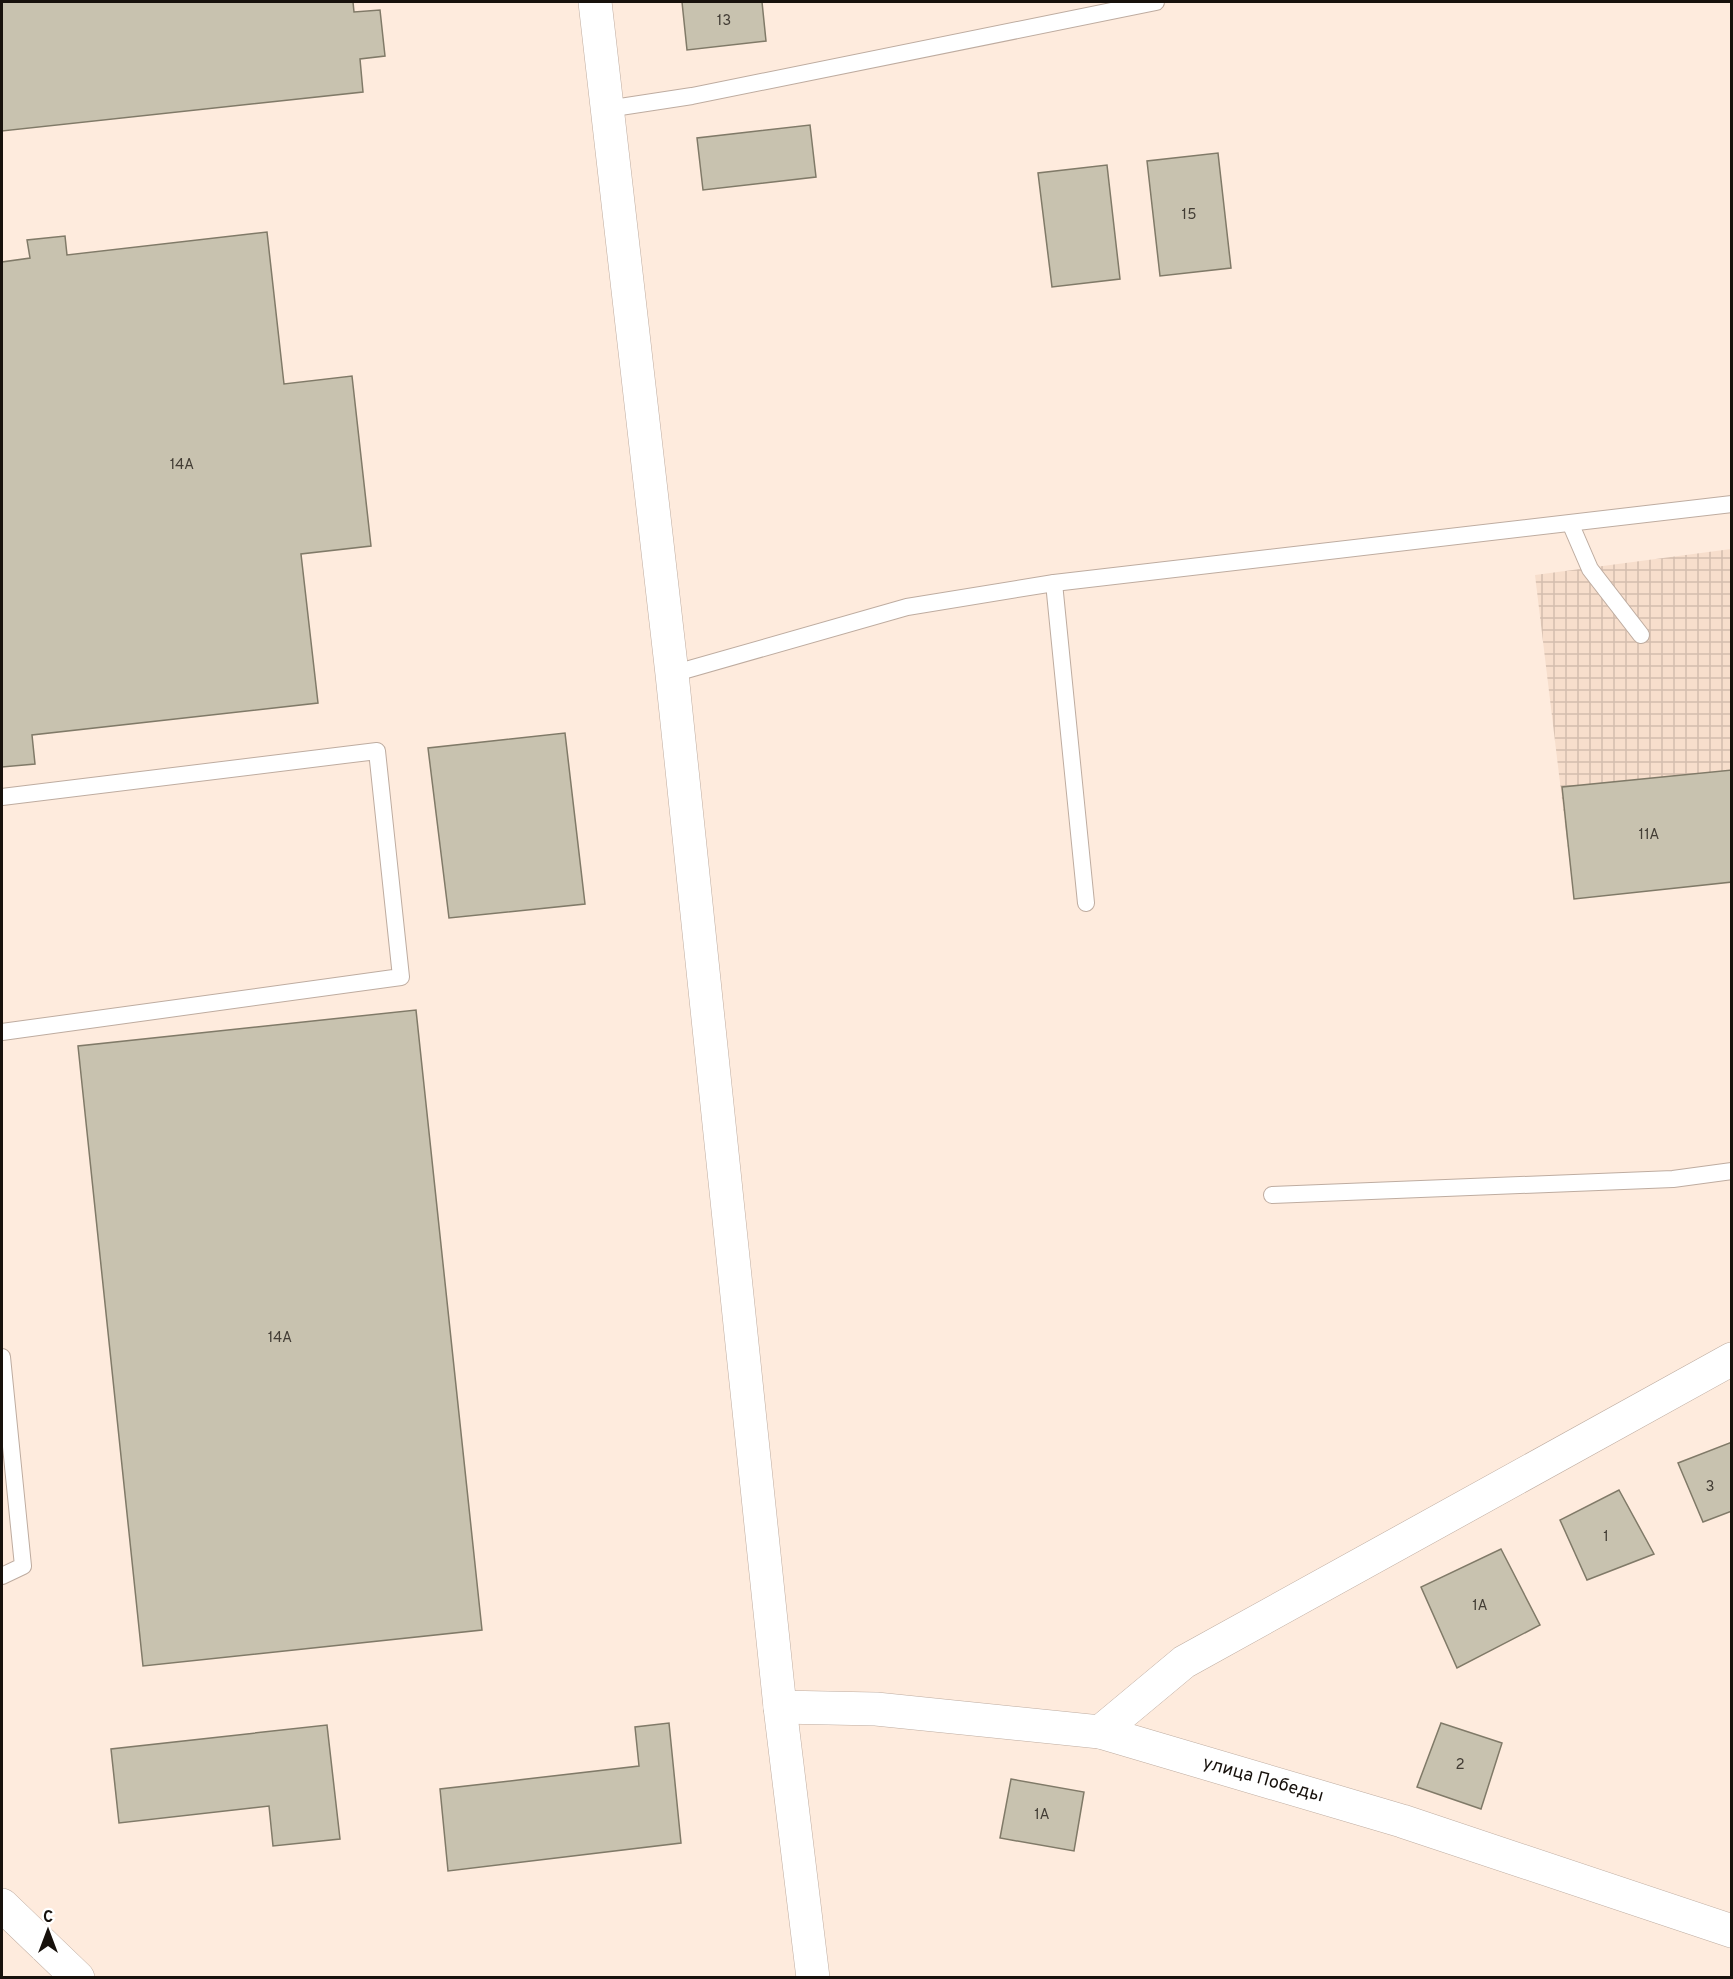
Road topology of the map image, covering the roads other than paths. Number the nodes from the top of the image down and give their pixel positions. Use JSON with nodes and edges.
{"nodes":[{"id":1,"x":595,"y":2,"type":"edge"},
{"id":2,"x":1156,"y":2,"type":"edge"},
{"id":3,"x":607,"y":108,"type":"junction"},
{"id":4,"x":1731,"y":504,"type":"edge"},
{"id":5,"x":1571,"y":525,"type":"junction"},
{"id":6,"x":1054,"y":583,"type":"junction"},
{"id":7,"x":1641,"y":635,"type":"dead end"},
{"id":8,"x":672,"y":674,"type":"junction"},
{"id":9,"x":2,"y":797,"type":"edge"},
{"id":10,"x":1086,"y":903,"type":"dead end"},
{"id":11,"x":2,"y":1032,"type":"edge"},
{"id":12,"x":1731,"y":1171,"type":"edge"},
{"id":13,"x":1272,"y":1195,"type":"dead end"},
{"id":14,"x":2,"y":1357,"type":"edge"},
{"id":15,"x":1731,"y":1359,"type":"edge"},
{"id":16,"x":2,"y":1576,"type":"edge"},
{"id":17,"x":780,"y":1707,"type":"junction"},
{"id":18,"x":1100,"y":1732,"type":"junction"},
{"id":19,"x":2,"y":1905,"type":"edge"},
{"id":20,"x":1731,"y":1931,"type":"edge"},
{"id":21,"x":78,"y":1977,"type":"edge"},
{"id":22,"x":813,"y":1977,"type":"edge"}],
"edges":[{"from":1,"to":3,"type":"street"},
{"from":2,"to":3,"type":"lane"},
{"from":3,"to":8,"type":"street"},
{"from":4,"to":5,"type":"lane"},
{"from":5,"to":6,"type":"lane"},
{"from":5,"to":7,"type":"lane"},
{"from":6,"to":8,"type":"lane"},
{"from":6,"to":10,"type":"lane"},
{"from":8,"to":17,"type":"street"},
{"from":9,"to":11,"type":"lane"},
{"from":12,"to":13,"type":"lane"},
{"from":14,"to":16,"type":"lane"},
{"from":15,"to":18,"type":"street"},
{"from":17,"to":18,"type":"street","name":"улица Победы"},
{"from":17,"to":22,"type":"street"},
{"from":18,"to":20,"type":"street","name":"улица Победы"},
{"from":19,"to":21,"type":"street"}]}
